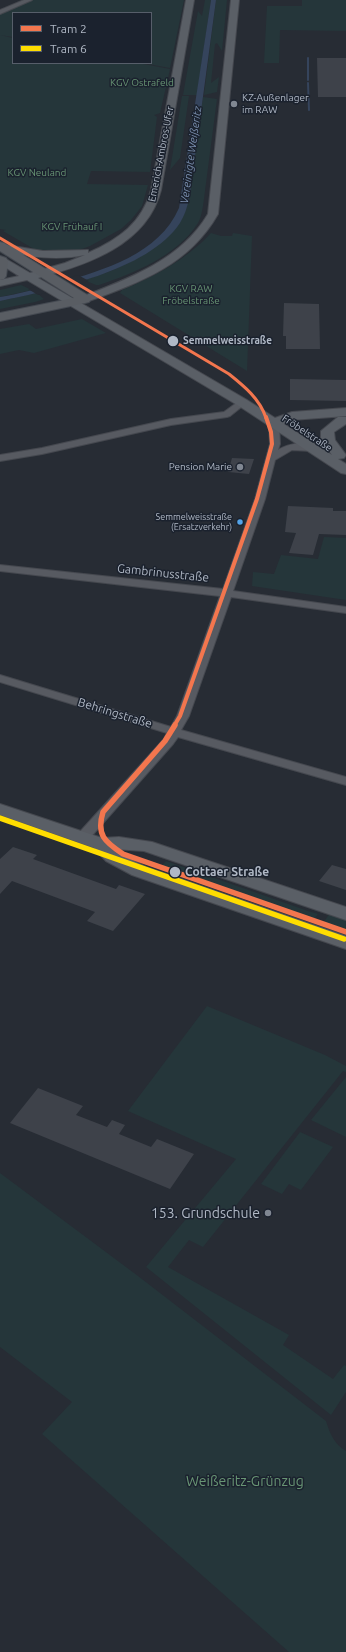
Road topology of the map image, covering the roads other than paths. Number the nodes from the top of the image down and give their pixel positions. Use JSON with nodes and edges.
{"nodes":[{"id":1,"x":29,"y":0,"type":"edge"},
{"id":2,"x":190,"y":0,"type":"edge"},
{"id":3,"x":235,"y":0,"type":"edge"},
{"id":4,"x":0,"y":12,"type":"edge"},
{"id":5,"x":120,"y":240,"type":"junction"},
{"id":6,"x":1,"y":247,"type":"edge"},
{"id":7,"x":1,"y":261,"type":"edge"},
{"id":8,"x":0,"y":276,"type":"edge"},
{"id":9,"x":40,"y":277,"type":"junction"},
{"id":10,"x":0,"y":283,"type":"edge"},
{"id":11,"x":72,"y":297,"type":"junction"},
{"id":12,"x":85,"y":299,"type":"junction"},
{"id":13,"x":0,"y":317,"type":"edge"},
{"id":14,"x":242,"y":402,"type":"junction"},
{"id":15,"x":345,"y":417,"type":"edge"},
{"id":16,"x":283,"y":422,"type":"junction"},
{"id":17,"x":312,"y":448,"type":"junction"},
{"id":18,"x":0,"y":458,"type":"edge"},
{"id":19,"x":342,"y":458,"type":"edge"},
{"id":20,"x":271,"y":459,"type":"junction"},
{"id":21,"x":346,"y":470,"type":"edge"},
{"id":22,"x":0,"y":568,"type":"edge"},
{"id":23,"x":227,"y":593,"type":"junction"},
{"id":24,"x":346,"y":610,"type":"edge"},
{"id":25,"x":0,"y":678,"type":"edge"},
{"id":26,"x":175,"y":732,"type":"junction"},
{"id":27,"x":346,"y":781,"type":"edge"},
{"id":28,"x":0,"y":809,"type":"edge"},
{"id":29,"x":83,"y":837,"type":"junction"},
{"id":30,"x":101,"y":844,"type":"junction"},
{"id":31,"x":346,"y":914,"type":"edge"},
{"id":32,"x":346,"y":943,"type":"edge"}],
"edges":[{"from":1,"to":4,"type":"street"},
{"from":2,"to":5,"type":"main road","name":"Emerich-Ambros-Ufer"},
{"from":3,"to":12,"type":"main road"},
{"from":5,"to":6,"type":"main road"},
{"from":5,"to":9,"type":"main road","name":"Emerich-Ambros-Ufer"},
{"from":6,"to":9,"type":"main road","name":"Fröbelstraße"},
{"from":7,"to":8,"type":"main road"},
{"from":7,"to":9,"type":"main road","name":"Fröbelstraße"},
{"from":9,"to":10,"type":"main road","name":"Emerich-Ambros-Ufer"},
{"from":9,"to":11,"type":"main road","name":"Fröbelstraße"},
{"from":9,"to":11,"type":"main road","name":"Fröbelstraße"},
{"from":11,"to":12,"type":"main road"},
{"from":11,"to":13,"type":"main road"},
{"from":11,"to":14,"type":"main road","name":"Fröbelstraße"},
{"from":12,"to":16,"type":"main road","name":"Fröbelstraße"},
{"from":14,"to":16,"type":"main road","name":"Fröbelstraße"},
{"from":14,"to":18,"type":"street"},
{"from":15,"to":16,"type":"main road"},
{"from":15,"to":19,"type":"main road"},
{"from":16,"to":17,"type":"main road","name":"Fröbelstraße"},
{"from":16,"to":19,"type":"main road","name":"Fröbelstraße"},
{"from":16,"to":20,"type":"street"},
{"from":17,"to":20,"type":"street"},
{"from":17,"to":21,"type":"main road","name":"Fröbelstraße"},
{"from":20,"to":23,"type":"street"},
{"from":22,"to":23,"type":"street","name":"Gambrinusstraße"},
{"from":23,"to":24,"type":"street","name":"Gambrinusstraße"},
{"from":23,"to":26,"type":"street"},
{"from":25,"to":26,"type":"street","name":"Behringstraße"},
{"from":26,"to":27,"type":"street","name":"Behringstraße"},
{"from":26,"to":29,"type":"street"},
{"from":28,"to":29,"type":"main road"},
{"from":29,"to":30,"type":"main road"},
{"from":30,"to":31,"type":"main road"},
{"from":30,"to":32,"type":"main road"}]}
